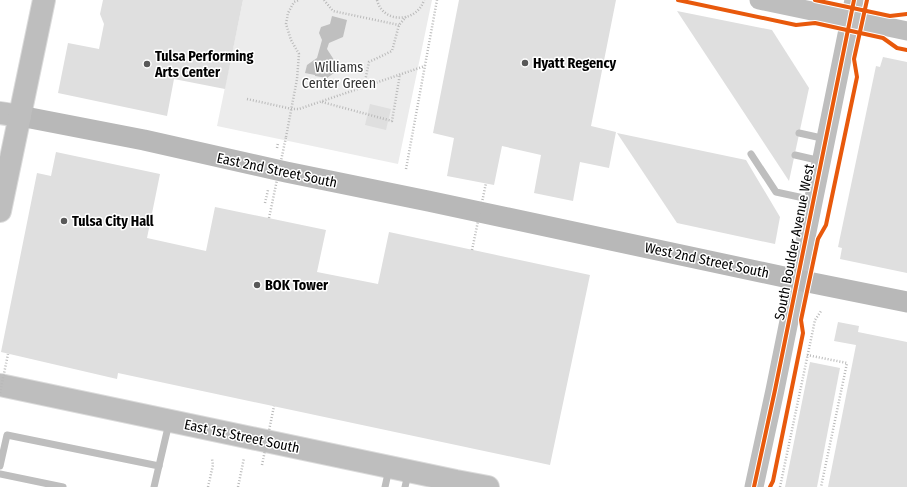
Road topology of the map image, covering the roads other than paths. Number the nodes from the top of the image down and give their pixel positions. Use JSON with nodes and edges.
{"nodes":[{"id":1,"x":44,"y":0,"type":"edge"},
{"id":2,"x":759,"y":0,"type":"edge"},
{"id":3,"x":854,"y":0,"type":"edge"},
{"id":4,"x":850,"y":19,"type":"junction"},
{"id":5,"x":907,"y":31,"type":"edge"},
{"id":6,"x":10,"y":115,"type":"edge"},
{"id":7,"x":799,"y":133,"type":"dead end"},
{"id":8,"x":826,"y":139,"type":"junction"},
{"id":9,"x":751,"y":154,"type":"dead end"},
{"id":10,"x":794,"y":155,"type":"dead end"},
{"id":11,"x":821,"y":161,"type":"junction"},
{"id":12,"x":814,"y":200,"type":"junction"},
{"id":13,"x":0,"y":211,"type":"edge"},
{"id":14,"x":553,"y":228,"type":"joint"},
{"id":15,"x":798,"y":280,"type":"junction"},
{"id":16,"x":907,"y":302,"type":"edge"},
{"id":17,"x":0,"y":385,"type":"edge"},
{"id":18,"x":169,"y":421,"type":"junction"},
{"id":19,"x":0,"y":466,"type":"edge"},
{"id":20,"x":159,"y":466,"type":"junction"},
{"id":21,"x":0,"y":474,"type":"edge"},
{"id":22,"x":397,"y":478,"type":"edge"},
{"id":23,"x":63,"y":487,"type":"edge"},
{"id":24,"x":154,"y":487,"type":"edge"},
{"id":25,"x":485,"y":487,"type":"edge"},
{"id":26,"x":754,"y":487,"type":"edge"}],
"edges":[{"from":1,"to":6,"type":"main road"},
{"from":2,"to":4,"type":"street"},
{"from":3,"to":4,"type":"street","name":"South Boulder Avenue West"},
{"from":4,"to":5,"type":"street"},
{"from":4,"to":8,"type":"street","name":"South Boulder Avenue West"},
{"from":6,"to":13,"type":"main road"},
{"from":6,"to":14,"type":"main road","name":"East 2nd Street South"},
{"from":7,"to":8,"type":"lane"},
{"from":8,"to":11,"type":"street","name":"South Boulder Avenue West"},
{"from":9,"to":12,"type":"lane"},
{"from":10,"to":11,"type":"lane"},
{"from":11,"to":12,"type":"street","name":"South Boulder Avenue West"},
{"from":12,"to":15,"type":"street","name":"South Boulder Avenue West"},
{"from":14,"to":15,"type":"main road","name":"West 2nd Street South"},
{"from":15,"to":16,"type":"main road","name":"West 2nd Street South"},
{"from":15,"to":26,"type":"street","name":"South Boulder Avenue West"},
{"from":17,"to":18,"type":"main road","name":"East 1st Street South"},
{"from":18,"to":20,"type":"lane"},
{"from":18,"to":22,"type":"main road","name":"East 1st Street South"},
{"from":19,"to":20,"type":"lane"},
{"from":20,"to":24,"type":"lane"},
{"from":21,"to":23,"type":"lane"},
{"from":22,"to":25,"type":"main road","name":"East 1st Street South"}]}
